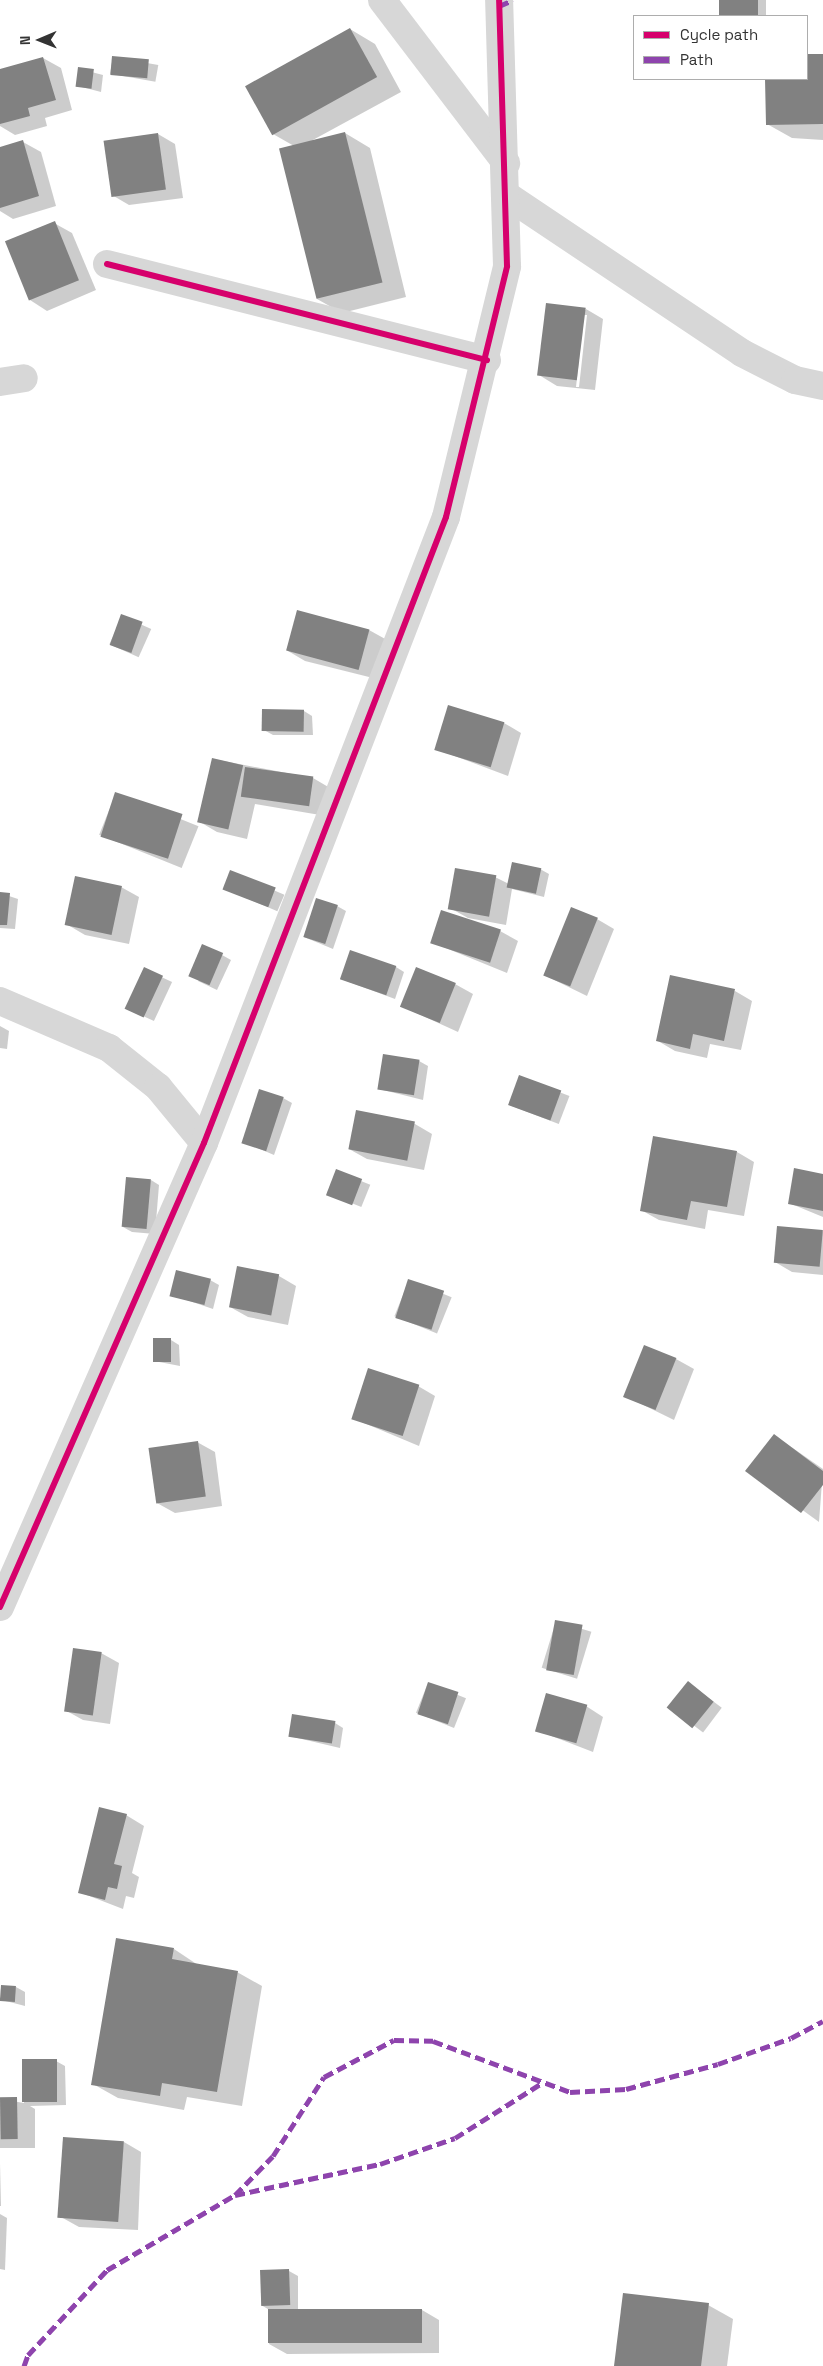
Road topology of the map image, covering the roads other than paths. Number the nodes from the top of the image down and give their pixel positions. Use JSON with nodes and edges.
{"nodes":[{"id":1,"x":382,"y":0,"type":"edge"},
{"id":2,"x":499,"y":0,"type":"edge"},
{"id":3,"x":506,"y":163,"type":"junction"},
{"id":4,"x":506,"y":195,"type":"junction"},
{"id":5,"x":107,"y":264,"type":"dead end"},
{"id":6,"x":487,"y":360,"type":"junction"},
{"id":7,"x":823,"y":386,"type":"edge"},
{"id":8,"x":0,"y":1001,"type":"edge"},
{"id":9,"x":204,"y":1143,"type":"junction"},
{"id":10,"x":0,"y":1607,"type":"edge"}],
"edges":[{"from":1,"to":3,"type":"street"},
{"from":2,"to":3,"type":"street"},
{"from":3,"to":4,"type":"street"},
{"from":4,"to":6,"type":"street"},
{"from":4,"to":7,"type":"street"},
{"from":5,"to":6,"type":"street"},
{"from":6,"to":9,"type":"street"},
{"from":8,"to":9,"type":"street"},
{"from":9,"to":10,"type":"street"}]}
